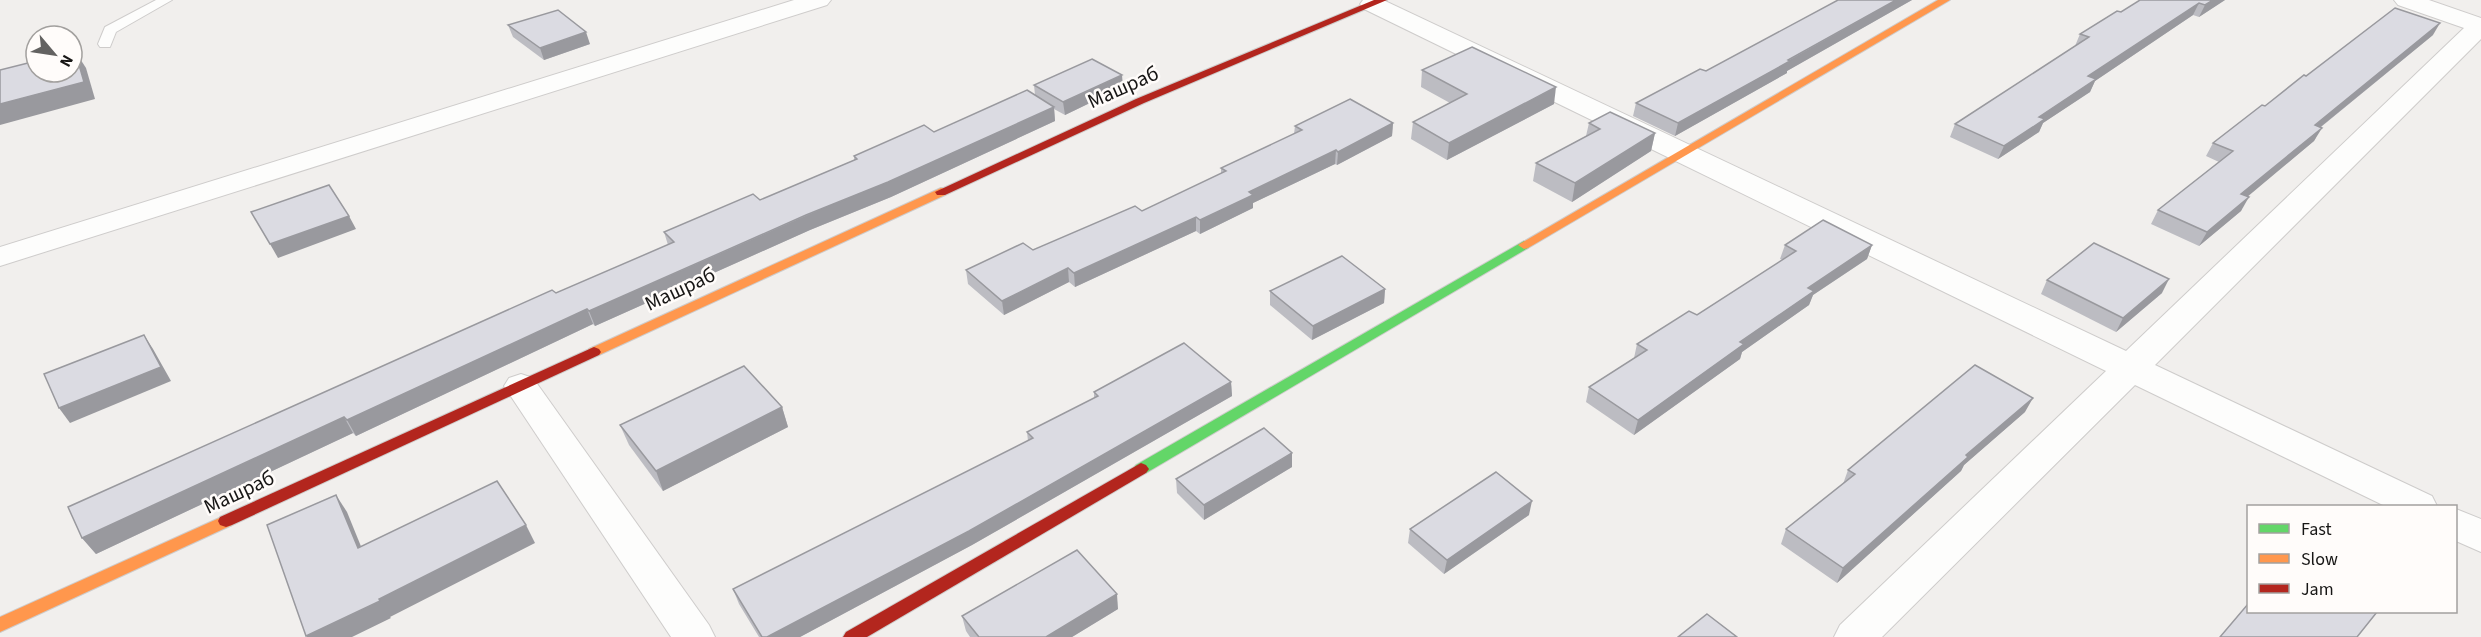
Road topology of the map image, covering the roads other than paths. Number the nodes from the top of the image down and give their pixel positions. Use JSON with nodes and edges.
{"nodes":[{"id":1,"x":166,"y":0,"type":"edge"},
{"id":2,"x":819,"y":0,"type":"edge"},
{"id":3,"x":1945,"y":0,"type":"edge"},
{"id":4,"x":2406,"y":0,"type":"edge"},
{"id":5,"x":1377,"y":2,"type":"edge"},
{"id":6,"x":2481,"y":25,"type":"edge"},
{"id":7,"x":105,"y":44,"type":"dead end"},
{"id":8,"x":1682,"y":153,"type":"junction"},
{"id":9,"x":0,"y":257,"type":"edge"},
{"id":10,"x":2130,"y":368,"type":"junction"},
{"id":11,"x":521,"y":386,"type":"junction"},
{"id":12,"x":2414,"y":505,"type":"edge"},
{"id":13,"x":2457,"y":525,"type":"edge"},
{"id":14,"x":2481,"y":537,"type":"edge"},
{"id":15,"x":0,"y":625,"type":"edge"},
{"id":16,"x":694,"y":637,"type":"edge"},
{"id":17,"x":852,"y":637,"type":"edge"},
{"id":18,"x":1855,"y":637,"type":"edge"}],
"edges":[{"from":1,"to":7,"type":"lane"},
{"from":2,"to":9,"type":"street"},
{"from":3,"to":8,"type":"street"},
{"from":4,"to":6,"type":"street"},
{"from":5,"to":8,"type":"street"},
{"from":5,"to":11,"type":"street","name":"Машраб"},
{"from":6,"to":10,"type":"street"},
{"from":8,"to":10,"type":"street"},
{"from":8,"to":17,"type":"street"},
{"from":10,"to":12,"type":"street"},
{"from":10,"to":18,"type":"street"},
{"from":11,"to":15,"type":"street","name":"Машраб"},
{"from":11,"to":16,"type":"street"},
{"from":13,"to":14,"type":"street"}]}
